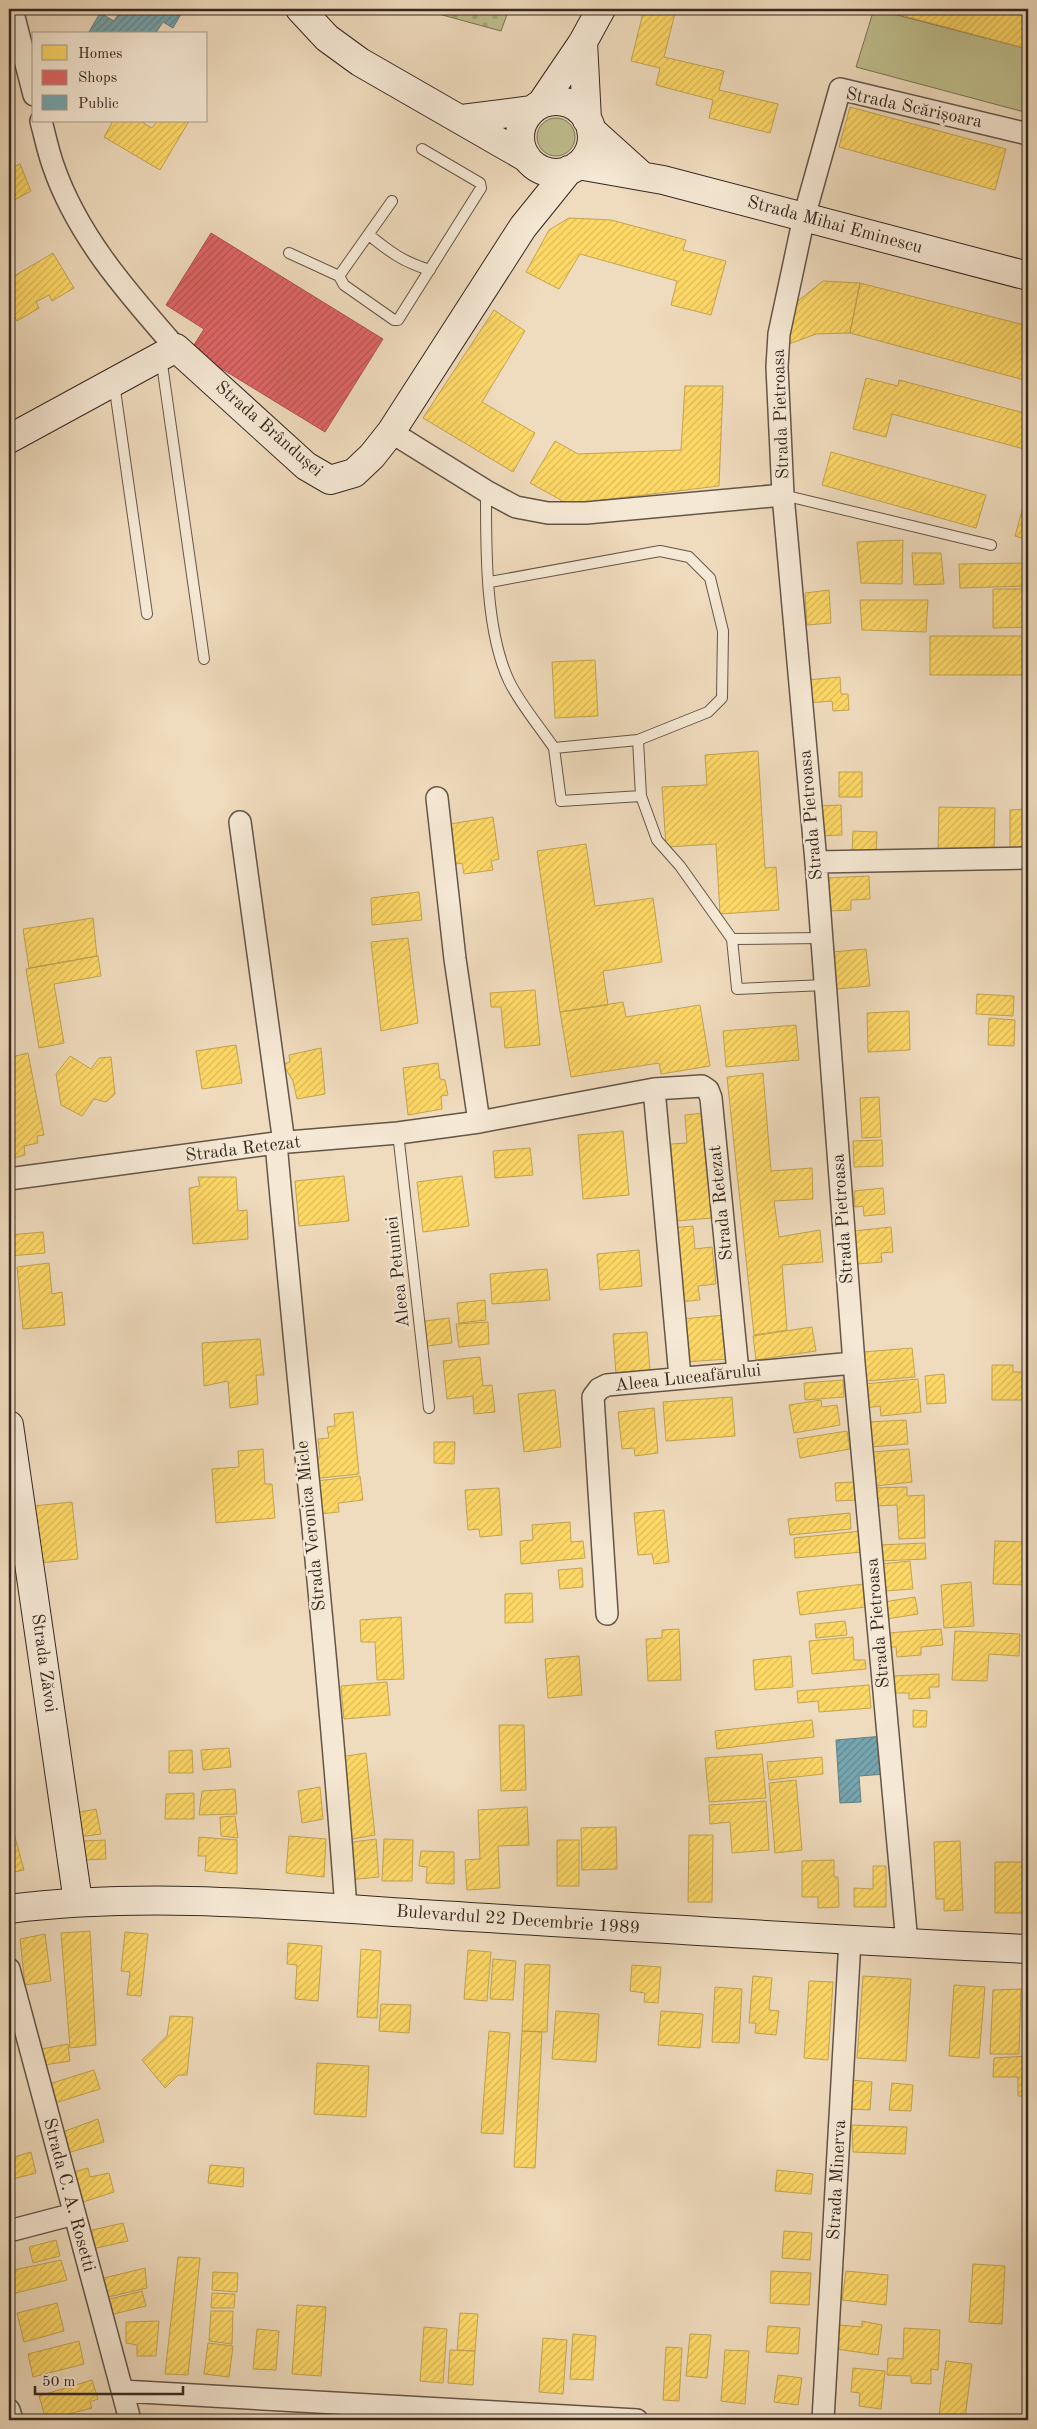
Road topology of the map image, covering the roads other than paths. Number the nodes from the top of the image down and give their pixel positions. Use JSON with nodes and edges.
{"nodes":[{"id":1,"x":12,"y":9,"type":"edge"},
{"id":2,"x":300,"y":9,"type":"edge"},
{"id":3,"x":601,"y":9,"type":"edge"},
{"id":4,"x":583,"y":42,"type":"junction"},
{"id":5,"x":32,"y":87,"type":"edge"},
{"id":6,"x":537,"y":107,"type":"junction"},
{"id":7,"x":462,"y":120,"type":"junction"},
{"id":8,"x":41,"y":122,"type":"edge"},
{"id":9,"x":589,"y":125,"type":"junction"},
{"id":10,"x":1028,"y":134,"type":"edge"},
{"id":11,"x":422,"y":149,"type":"dead end"},
{"id":12,"x":530,"y":161,"type":"junction"},
{"id":13,"x":574,"y":168,"type":"junction"},
{"id":14,"x":642,"y":176,"type":"junction"},
{"id":15,"x":392,"y":201,"type":"dead end"},
{"id":16,"x":804,"y":217,"type":"junction"},
{"id":17,"x":523,"y":227,"type":"junction"},
{"id":18,"x":369,"y":235,"type":"junction"},
{"id":19,"x":289,"y":253,"type":"dead end"},
{"id":20,"x":430,"y":270,"type":"junction"},
{"id":21,"x":339,"y":276,"type":"junction"},
{"id":22,"x":1028,"y":276,"type":"edge"},
{"id":23,"x":168,"y":352,"type":"junction"},
{"id":24,"x":114,"y":382,"type":"junction"},
{"id":25,"x":391,"y":432,"type":"junction"},
{"id":26,"x":9,"y":439,"type":"edge"},
{"id":27,"x":486,"y":491,"type":"junction"},
{"id":28,"x":783,"y":495,"type":"junction"},
{"id":29,"x":991,"y":545,"type":"dead end"},
{"id":30,"x":490,"y":582,"type":"junction"},
{"id":31,"x":147,"y":614,"type":"dead end"},
{"id":32,"x":204,"y":659,"type":"dead end"},
{"id":33,"x":638,"y":740,"type":"junction"},
{"id":34,"x":554,"y":748,"type":"junction"},
{"id":35,"x":641,"y":796,"type":"junction"},
{"id":36,"x":437,"y":798,"type":"dead end"},
{"id":37,"x":240,"y":822,"type":"dead end"},
{"id":38,"x":1028,"y":858,"type":"edge"},
{"id":39,"x":816,"y":862,"type":"junction"},
{"id":40,"x":821,"y":938,"type":"junction"},
{"id":41,"x":732,"y":939,"type":"junction"},
{"id":42,"x":825,"y":985,"type":"junction"},
{"id":43,"x":654,"y":1089,"type":"junction"},
{"id":44,"x":478,"y":1122,"type":"junction"},
{"id":45,"x":398,"y":1133,"type":"junction"},
{"id":46,"x":280,"y":1143,"type":"junction"},
{"id":47,"x":9,"y":1179,"type":"edge"},
{"id":48,"x":854,"y":1363,"type":"junction"},
{"id":49,"x":738,"y":1372,"type":"junction"},
{"id":50,"x":680,"y":1377,"type":"junction"},
{"id":51,"x":429,"y":1408,"type":"dead end"},
{"id":52,"x":9,"y":1425,"type":"edge"},
{"id":53,"x":607,"y":1614,"type":"dead end"},
{"id":54,"x":78,"y":1902,"type":"junction"},
{"id":55,"x":9,"y":1909,"type":"edge"},
{"id":56,"x":346,"y":1909,"type":"junction"},
{"id":57,"x":850,"y":1940,"type":"junction"},
{"id":58,"x":907,"y":1943,"type":"junction"},
{"id":59,"x":1028,"y":1948,"type":"edge"},
{"id":60,"x":9,"y":1969,"type":"edge"},
{"id":61,"x":74,"y":2214,"type":"junction"},
{"id":62,"x":9,"y":2231,"type":"edge"},
{"id":63,"x":122,"y":2391,"type":"junction"},
{"id":64,"x":9,"y":2410,"type":"edge"},
{"id":65,"x":12,"y":2420,"type":"edge"},
{"id":66,"x":130,"y":2420,"type":"edge"},
{"id":67,"x":637,"y":2420,"type":"edge"},
{"id":68,"x":823,"y":2420,"type":"edge"}],
"edges":[{"from":1,"to":5,"type":"street"},
{"from":2,"to":7,"type":"street"},
{"from":3,"to":4,"type":"street"},
{"from":4,"to":6,"type":"street"},
{"from":4,"to":9,"type":"street"},
{"from":6,"to":7,"type":"street"},
{"from":6,"to":9,"type":"street"},
{"from":6,"to":12,"type":"street"},
{"from":7,"to":12,"type":"street"},
{"from":8,"to":23,"type":"street"},
{"from":9,"to":13,"type":"street"},
{"from":9,"to":14,"type":"street","name":"Strada Mihai Eminescu"},
{"from":10,"to":16,"type":"street","name":"Strada Scărișoara"},
{"from":11,"to":20,"type":"lane"},
{"from":12,"to":13,"type":"street"},
{"from":12,"to":17,"type":"street","name":"Strada Brândușei"},
{"from":13,"to":14,"type":"street","name":"Strada Mihai Eminescu"},
{"from":13,"to":17,"type":"street","name":"Strada Brândușei"},
{"from":14,"to":16,"type":"street","name":"Strada Mihai Eminescu"},
{"from":15,"to":18,"type":"lane"},
{"from":16,"to":22,"type":"street","name":"Strada Mihai Eminescu"},
{"from":16,"to":28,"type":"street","name":"Strada Pietroasa"},
{"from":17,"to":25,"type":"street","name":"Strada Brândușei"},
{"from":18,"to":20,"type":"lane"},
{"from":18,"to":21,"type":"lane"},
{"from":19,"to":21,"type":"lane"},
{"from":20,"to":21,"type":"lane"},
{"from":23,"to":24,"type":"street"},
{"from":23,"to":25,"type":"street","name":"Strada Brândușei"},
{"from":23,"to":32,"type":"lane"},
{"from":24,"to":26,"type":"street"},
{"from":24,"to":31,"type":"lane"},
{"from":25,"to":27,"type":"street","name":"Strada Pietroasa"},
{"from":27,"to":28,"type":"street","name":"Strada Pietroasa"},
{"from":27,"to":30,"type":"lane"},
{"from":28,"to":29,"type":"lane"},
{"from":28,"to":39,"type":"street","name":"Strada Pietroasa"},
{"from":30,"to":33,"type":"lane"},
{"from":30,"to":34,"type":"lane"},
{"from":33,"to":34,"type":"lane"},
{"from":33,"to":35,"type":"lane"},
{"from":34,"to":35,"type":"lane"},
{"from":35,"to":41,"type":"lane"},
{"from":36,"to":44,"type":"street"},
{"from":37,"to":46,"type":"street","name":"Strada Veronica Micle"},
{"from":38,"to":39,"type":"street"},
{"from":39,"to":40,"type":"street","name":"Strada Pietroasa"},
{"from":40,"to":41,"type":"lane"},
{"from":40,"to":42,"type":"street","name":"Strada Pietroasa"},
{"from":41,"to":42,"type":"lane"},
{"from":42,"to":48,"type":"street","name":"Strada Pietroasa"},
{"from":43,"to":44,"type":"street","name":"Strada Retezat"},
{"from":43,"to":49,"type":"street","name":"Strada Retezat"},
{"from":43,"to":50,"type":"street"},
{"from":44,"to":45,"type":"street","name":"Strada Retezat"},
{"from":45,"to":46,"type":"street","name":"Strada Retezat"},
{"from":45,"to":51,"type":"lane","name":"Aleea Petuniei"},
{"from":46,"to":47,"type":"street","name":"Strada Retezat"},
{"from":46,"to":56,"type":"street","name":"Strada Veronica Micle"},
{"from":48,"to":49,"type":"street","name":"Aleea Luceafărului"},
{"from":48,"to":58,"type":"street","name":"Strada Pietroasa"},
{"from":49,"to":50,"type":"street","name":"Aleea Luceafărului"},
{"from":50,"to":53,"type":"street","name":"Aleea Luceafărului"},
{"from":52,"to":54,"type":"street","name":"Strada Zăvoi"},
{"from":54,"to":55,"type":"street","name":"Bulevardul 22 Decembrie 1989"},
{"from":54,"to":56,"type":"street","name":"Bulevardul 22 Decembrie 1989"},
{"from":56,"to":57,"type":"street","name":"Bulevardul 22 Decembrie 1989"},
{"from":57,"to":58,"type":"street","name":"Bulevardul 22 Decembrie 1989"},
{"from":57,"to":68,"type":"street","name":"Strada Minerva"},
{"from":58,"to":59,"type":"street","name":"Bulevardul 22 Decembrie 1989"},
{"from":60,"to":61,"type":"street","name":"Strada C. A. Rosetti"},
{"from":61,"to":62,"type":"street"},
{"from":61,"to":63,"type":"street","name":"Strada C. A. Rosetti"},
{"from":63,"to":66,"type":"street","name":"Strada C. A. Rosetti"},
{"from":63,"to":67,"type":"street"},
{"from":64,"to":65,"type":"street"}]}
